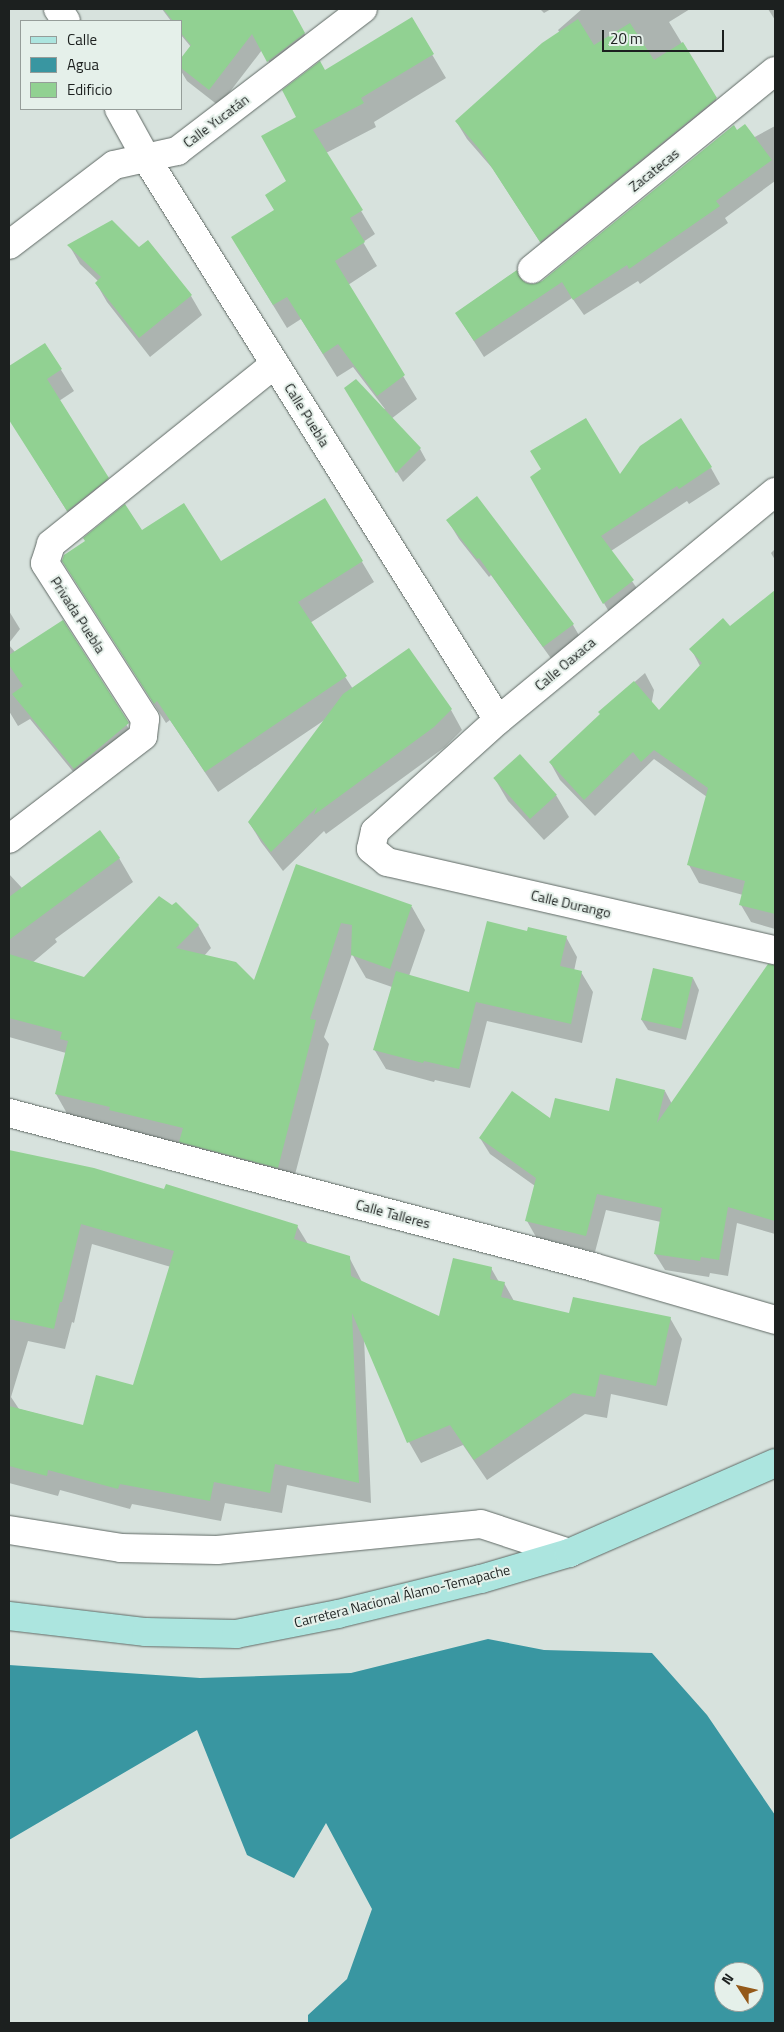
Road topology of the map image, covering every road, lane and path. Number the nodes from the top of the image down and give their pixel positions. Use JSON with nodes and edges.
{"nodes":[{"id":1,"x":58,"y":9,"type":"edge"},
{"id":2,"x":363,"y":9,"type":"edge"},
{"id":3,"x":65,"y":20,"type":"edge"},
{"id":4,"x":775,"y":71,"type":"edge"},
{"id":5,"x":120,"y":110,"type":"edge"},
{"id":6,"x":146,"y":158,"type":"junction"},
{"id":7,"x":9,"y":245,"type":"edge"},
{"id":8,"x":532,"y":269,"type":"dead end"},
{"id":9,"x":275,"y":364,"type":"junction"},
{"id":10,"x":775,"y":492,"type":"edge"},
{"id":11,"x":498,"y":720,"type":"junction"},
{"id":12,"x":9,"y":839,"type":"edge"},
{"id":13,"x":371,"y":849,"type":"joint"},
{"id":14,"x":775,"y":950,"type":"edge"},
{"id":15,"x":9,"y":1113,"type":"edge"},
{"id":16,"x":775,"y":1320,"type":"edge"},
{"id":17,"x":775,"y":1463,"type":"edge"},
{"id":18,"x":9,"y":1530,"type":"edge"},
{"id":19,"x":569,"y":1554,"type":"junction"},
{"id":20,"x":9,"y":1616,"type":"edge"}],
"edges":[{"from":1,"to":3,"type":"street"},
{"from":2,"to":6,"type":"street","name":"Calle Yucatán"},
{"from":4,"to":8,"type":"street","name":"Zacatecas"},
{"from":5,"to":6,"type":"street","name":"Calle Puebla"},
{"from":6,"to":7,"type":"street","name":"Calle Yucatán"},
{"from":6,"to":9,"type":"street","name":"Calle Puebla"},
{"from":9,"to":11,"type":"street","name":"Calle Puebla"},
{"from":9,"to":12,"type":"street","name":"Privada Puebla"},
{"from":10,"to":11,"type":"street","name":"Calle Oaxaca"},
{"from":11,"to":13,"type":"street","name":"Calle Oaxaca"},
{"from":13,"to":14,"type":"street","name":"Calle Durango"},
{"from":15,"to":16,"type":"street","name":"Calle Talleres"},
{"from":17,"to":19,"type":"main road","name":"Carretera Nacional Álamo-Temapache"},
{"from":18,"to":19,"type":"street"},
{"from":19,"to":20,"type":"main road","name":"Carretera Nacional Álamo-Temapache"}]}
